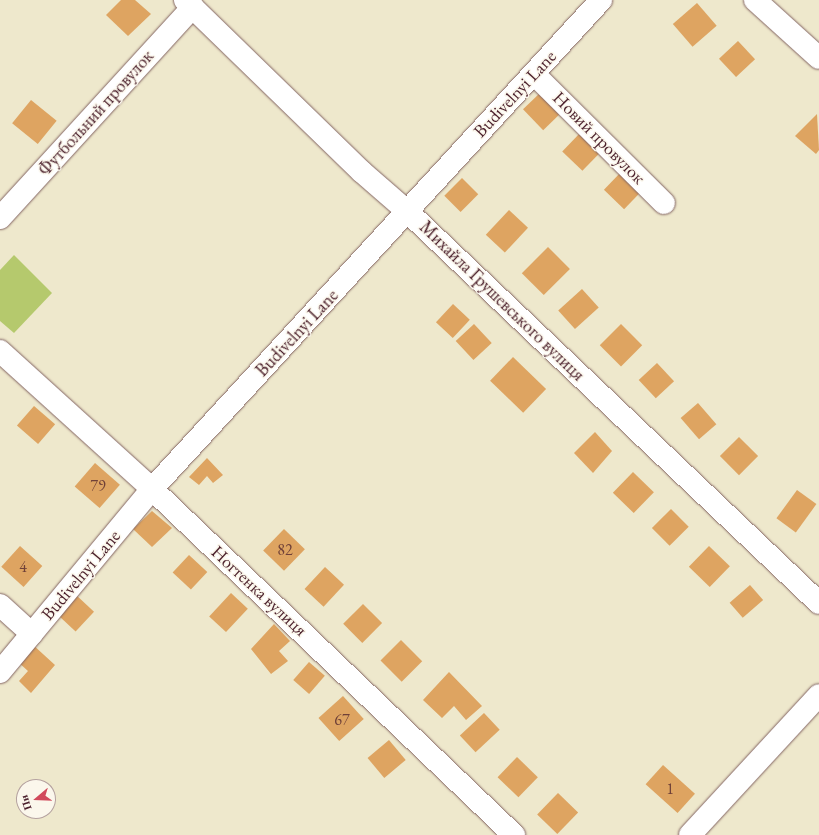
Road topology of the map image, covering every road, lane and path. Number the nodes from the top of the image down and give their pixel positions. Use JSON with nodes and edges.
{"nodes":[{"id":1,"x":601,"y":0,"type":"edge"},
{"id":2,"x":755,"y":0,"type":"edge"},
{"id":3,"x":189,"y":4,"type":"edge"},
{"id":4,"x":819,"y":58,"type":"edge"},
{"id":5,"x":534,"y":74,"type":"junction"},
{"id":6,"x":664,"y":203,"type":"dead end"},
{"id":7,"x":408,"y":212,"type":"junction"},
{"id":8,"x":0,"y":218,"type":"edge"},
{"id":9,"x":0,"y":351,"type":"edge"},
{"id":10,"x":152,"y":489,"type":"junction"},
{"id":11,"x":819,"y":603,"type":"edge"},
{"id":12,"x":0,"y":605,"type":"edge"},
{"id":13,"x":32,"y":634,"type":"junction"},
{"id":14,"x":0,"y":672,"type":"edge"},
{"id":15,"x":819,"y":694,"type":"edge"},
{"id":16,"x":514,"y":835,"type":"edge"},
{"id":17,"x":690,"y":835,"type":"edge"}],
"edges":[{"from":1,"to":5,"type":"street","name":"Budivelnyi Lane"},
{"from":2,"to":4,"type":"street"},
{"from":3,"to":7,"type":"street","name":"Михайла Грушевського вулиця"},
{"from":3,"to":8,"type":"street","name":"Футбольний провулок"},
{"from":5,"to":6,"type":"street","name":"Новий провулок"},
{"from":5,"to":7,"type":"street","name":"Budivelnyi Lane"},
{"from":7,"to":10,"type":"street","name":"Budivelnyi Lane"},
{"from":7,"to":11,"type":"street","name":"Михайла Грушевського вулиця"},
{"from":9,"to":10,"type":"street","name":"Ногтенка вулиця"},
{"from":10,"to":13,"type":"street","name":"Budivelnyi Lane"},
{"from":10,"to":16,"type":"street","name":"Ногтенка вулиця"},
{"from":12,"to":13,"type":"street"},
{"from":13,"to":14,"type":"street","name":"Budivelnyi Lane"},
{"from":15,"to":17,"type":"street"}]}
